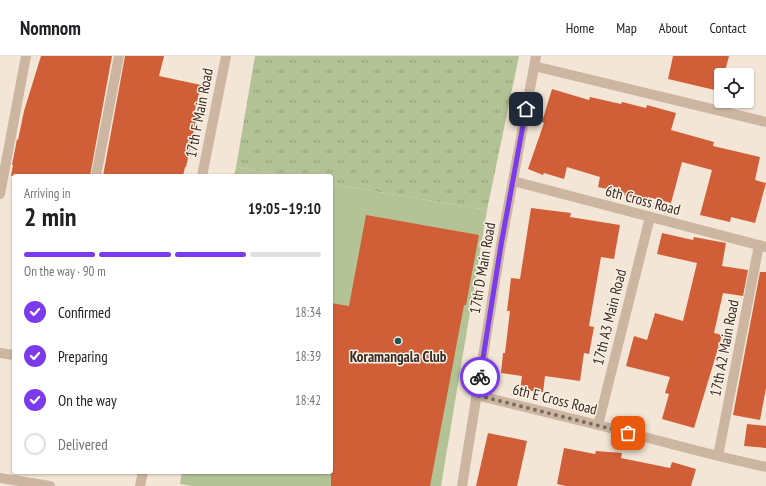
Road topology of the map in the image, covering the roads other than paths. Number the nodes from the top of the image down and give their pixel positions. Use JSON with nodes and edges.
{"nodes":[{"id":1,"x":26,"y":56,"type":"edge"},
{"id":2,"x":119,"y":56,"type":"edge"},
{"id":3,"x":226,"y":56,"type":"edge"},
{"id":4,"x":535,"y":61,"type":"edge"},
{"id":5,"x":766,"y":122,"type":"edge"},
{"id":6,"x":96,"y":174,"type":"edge"},
{"id":7,"x":202,"y":174,"type":"edge"},
{"id":8,"x":513,"y":182,"type":"junction"},
{"id":9,"x":0,"y":194,"type":"edge"},
{"id":10,"x":650,"y":217,"type":"junction"},
{"id":11,"x":763,"y":246,"type":"edge"},
{"id":12,"x":0,"y":353,"type":"edge"},
{"id":13,"x":12,"y":355,"type":"edge"},
{"id":14,"x":476,"y":395,"type":"junction"},
{"id":15,"x":598,"y":425,"type":"junction"},
{"id":16,"x":718,"y":456,"type":"junction"},
{"id":17,"x":766,"y":467,"type":"edge"},
{"id":18,"x":143,"y":474,"type":"edge"},
{"id":19,"x":0,"y":478,"type":"edge"},
{"id":20,"x":50,"y":486,"type":"edge"},
{"id":21,"x":140,"y":486,"type":"edge"},
{"id":22,"x":462,"y":486,"type":"edge"}],
"edges":[{"from":1,"to":9,"type":"street"},
{"from":2,"to":6,"type":"street"},
{"from":3,"to":7,"type":"street","name":"17th F Main Road"},
{"from":4,"to":5,"type":"street"},
{"from":4,"to":8,"type":"street","name":"17th D Main Road"},
{"from":8,"to":10,"type":"street","name":"6th Cross Road"},
{"from":8,"to":14,"type":"street","name":"17th D Main Road"},
{"from":10,"to":11,"type":"street","name":"6th Cross Road"},
{"from":10,"to":15,"type":"street","name":"17th A3 Main Road"},
{"from":11,"to":16,"type":"street","name":"17th A2 Main Road"},
{"from":12,"to":13,"type":"street"},
{"from":14,"to":15,"type":"street","name":"6th E Cross Road"},
{"from":14,"to":22,"type":"street","name":"17th D Main Road"},
{"from":15,"to":16,"type":"street","name":"6th E Cross Road"},
{"from":16,"to":17,"type":"street","name":"6th E Cross Road"},
{"from":18,"to":21,"type":"street"},
{"from":19,"to":20,"type":"street"}]}
